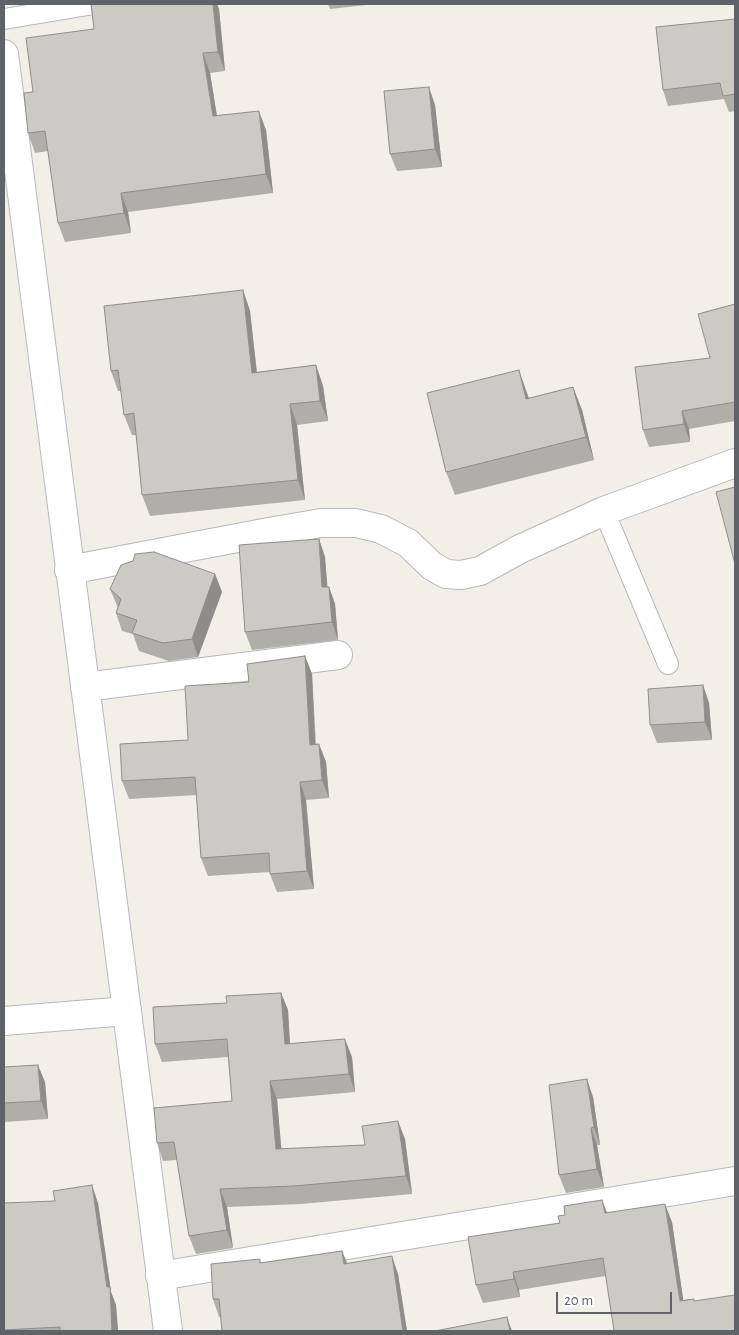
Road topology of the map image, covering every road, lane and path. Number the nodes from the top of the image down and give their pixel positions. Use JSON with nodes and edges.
{"nodes":[{"id":1,"x":94,"y":4,"type":"edge"},
{"id":2,"x":4,"y":19,"type":"edge"},
{"id":3,"x":4,"y":54,"type":"edge"},
{"id":4,"x":735,"y":463,"type":"edge"},
{"id":5,"x":604,"y":511,"type":"junction"},
{"id":6,"x":69,"y":570,"type":"junction"},
{"id":7,"x":338,"y":655,"type":"dead end"},
{"id":8,"x":668,"y":664,"type":"dead end"},
{"id":9,"x":84,"y":688,"type":"junction"},
{"id":10,"x":127,"y":1011,"type":"junction"},
{"id":11,"x":4,"y":1021,"type":"edge"},
{"id":12,"x":735,"y":1182,"type":"edge"},
{"id":13,"x":160,"y":1276,"type":"junction"},
{"id":14,"x":168,"y":1331,"type":"edge"}],
"edges":[{"from":1,"to":2,"type":"lane"},
{"from":3,"to":6,"type":"street"},
{"from":4,"to":5,"type":"street"},
{"from":5,"to":6,"type":"street"},
{"from":5,"to":8,"type":"lane"},
{"from":6,"to":9,"type":"street"},
{"from":7,"to":9,"type":"street"},
{"from":9,"to":10,"type":"street"},
{"from":10,"to":11,"type":"street"},
{"from":10,"to":13,"type":"street"},
{"from":12,"to":13,"type":"street"},
{"from":13,"to":14,"type":"street"}]}
